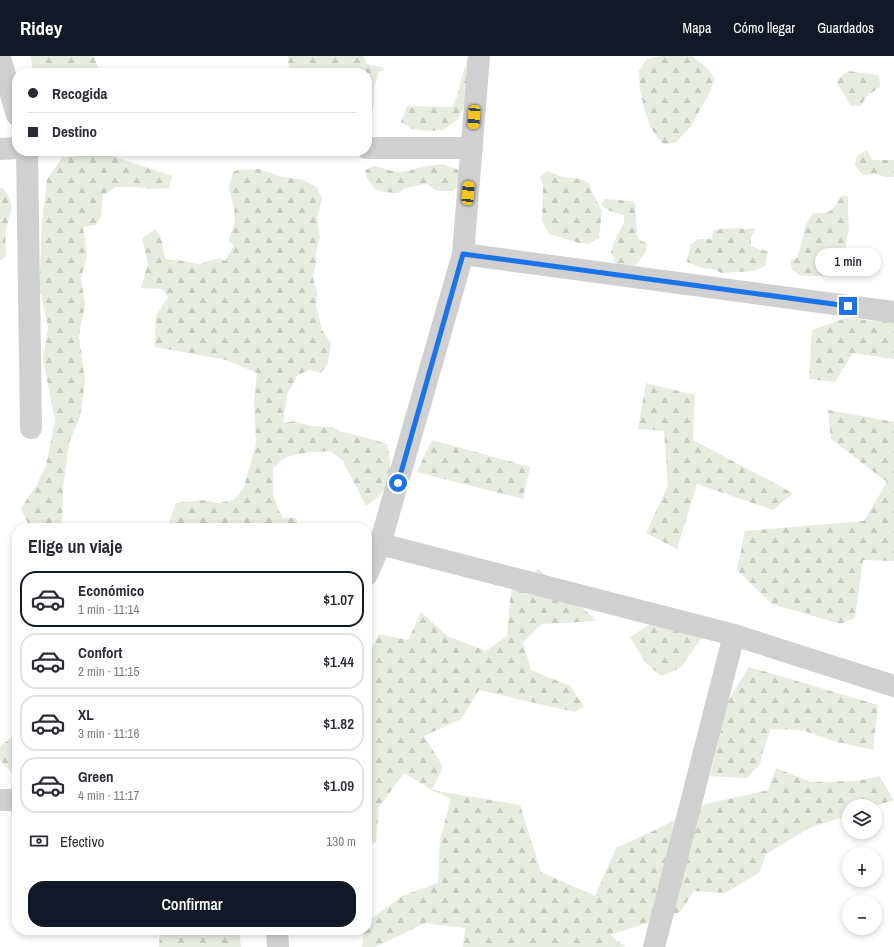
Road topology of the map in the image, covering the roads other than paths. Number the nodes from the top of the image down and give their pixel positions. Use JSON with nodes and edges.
{"nodes":[{"id":1,"x":479,"y":56,"type":"edge"},
{"id":2,"x":0,"y":58,"type":"edge"},
{"id":3,"x":12,"y":98,"type":"edge"},
{"id":4,"x":12,"y":148,"type":"edge"},
{"id":5,"x":372,"y":148,"type":"edge"},
{"id":6,"x":472,"y":148,"type":"junction"},
{"id":7,"x":0,"y":149,"type":"edge"},
{"id":8,"x":27,"y":156,"type":"edge"},
{"id":9,"x":463,"y":254,"type":"junction"},
{"id":10,"x":894,"y":312,"type":"edge"},
{"id":11,"x":31,"y":428,"type":"dead end"},
{"id":12,"x":380,"y":544,"type":"junction"},
{"id":13,"x":372,"y":563,"type":"edge"},
{"id":14,"x":734,"y":635,"type":"junction"},
{"id":15,"x":894,"y":686,"type":"edge"},
{"id":16,"x":0,"y":800,"type":"edge"},
{"id":17,"x":12,"y":800,"type":"edge"},
{"id":18,"x":277,"y":935,"type":"edge"},
{"id":19,"x":278,"y":947,"type":"edge"},
{"id":20,"x":654,"y":947,"type":"edge"}],
"edges":[{"from":1,"to":6,"type":"street"},
{"from":2,"to":3,"type":"street"},
{"from":4,"to":7,"type":"street"},
{"from":5,"to":6,"type":"street"},
{"from":6,"to":9,"type":"street"},
{"from":8,"to":11,"type":"street"},
{"from":9,"to":10,"type":"street"},
{"from":9,"to":12,"type":"street"},
{"from":12,"to":13,"type":"street"},
{"from":12,"to":14,"type":"street"},
{"from":14,"to":15,"type":"street"},
{"from":14,"to":20,"type":"street"},
{"from":16,"to":17,"type":"street"},
{"from":18,"to":19,"type":"street"}]}
